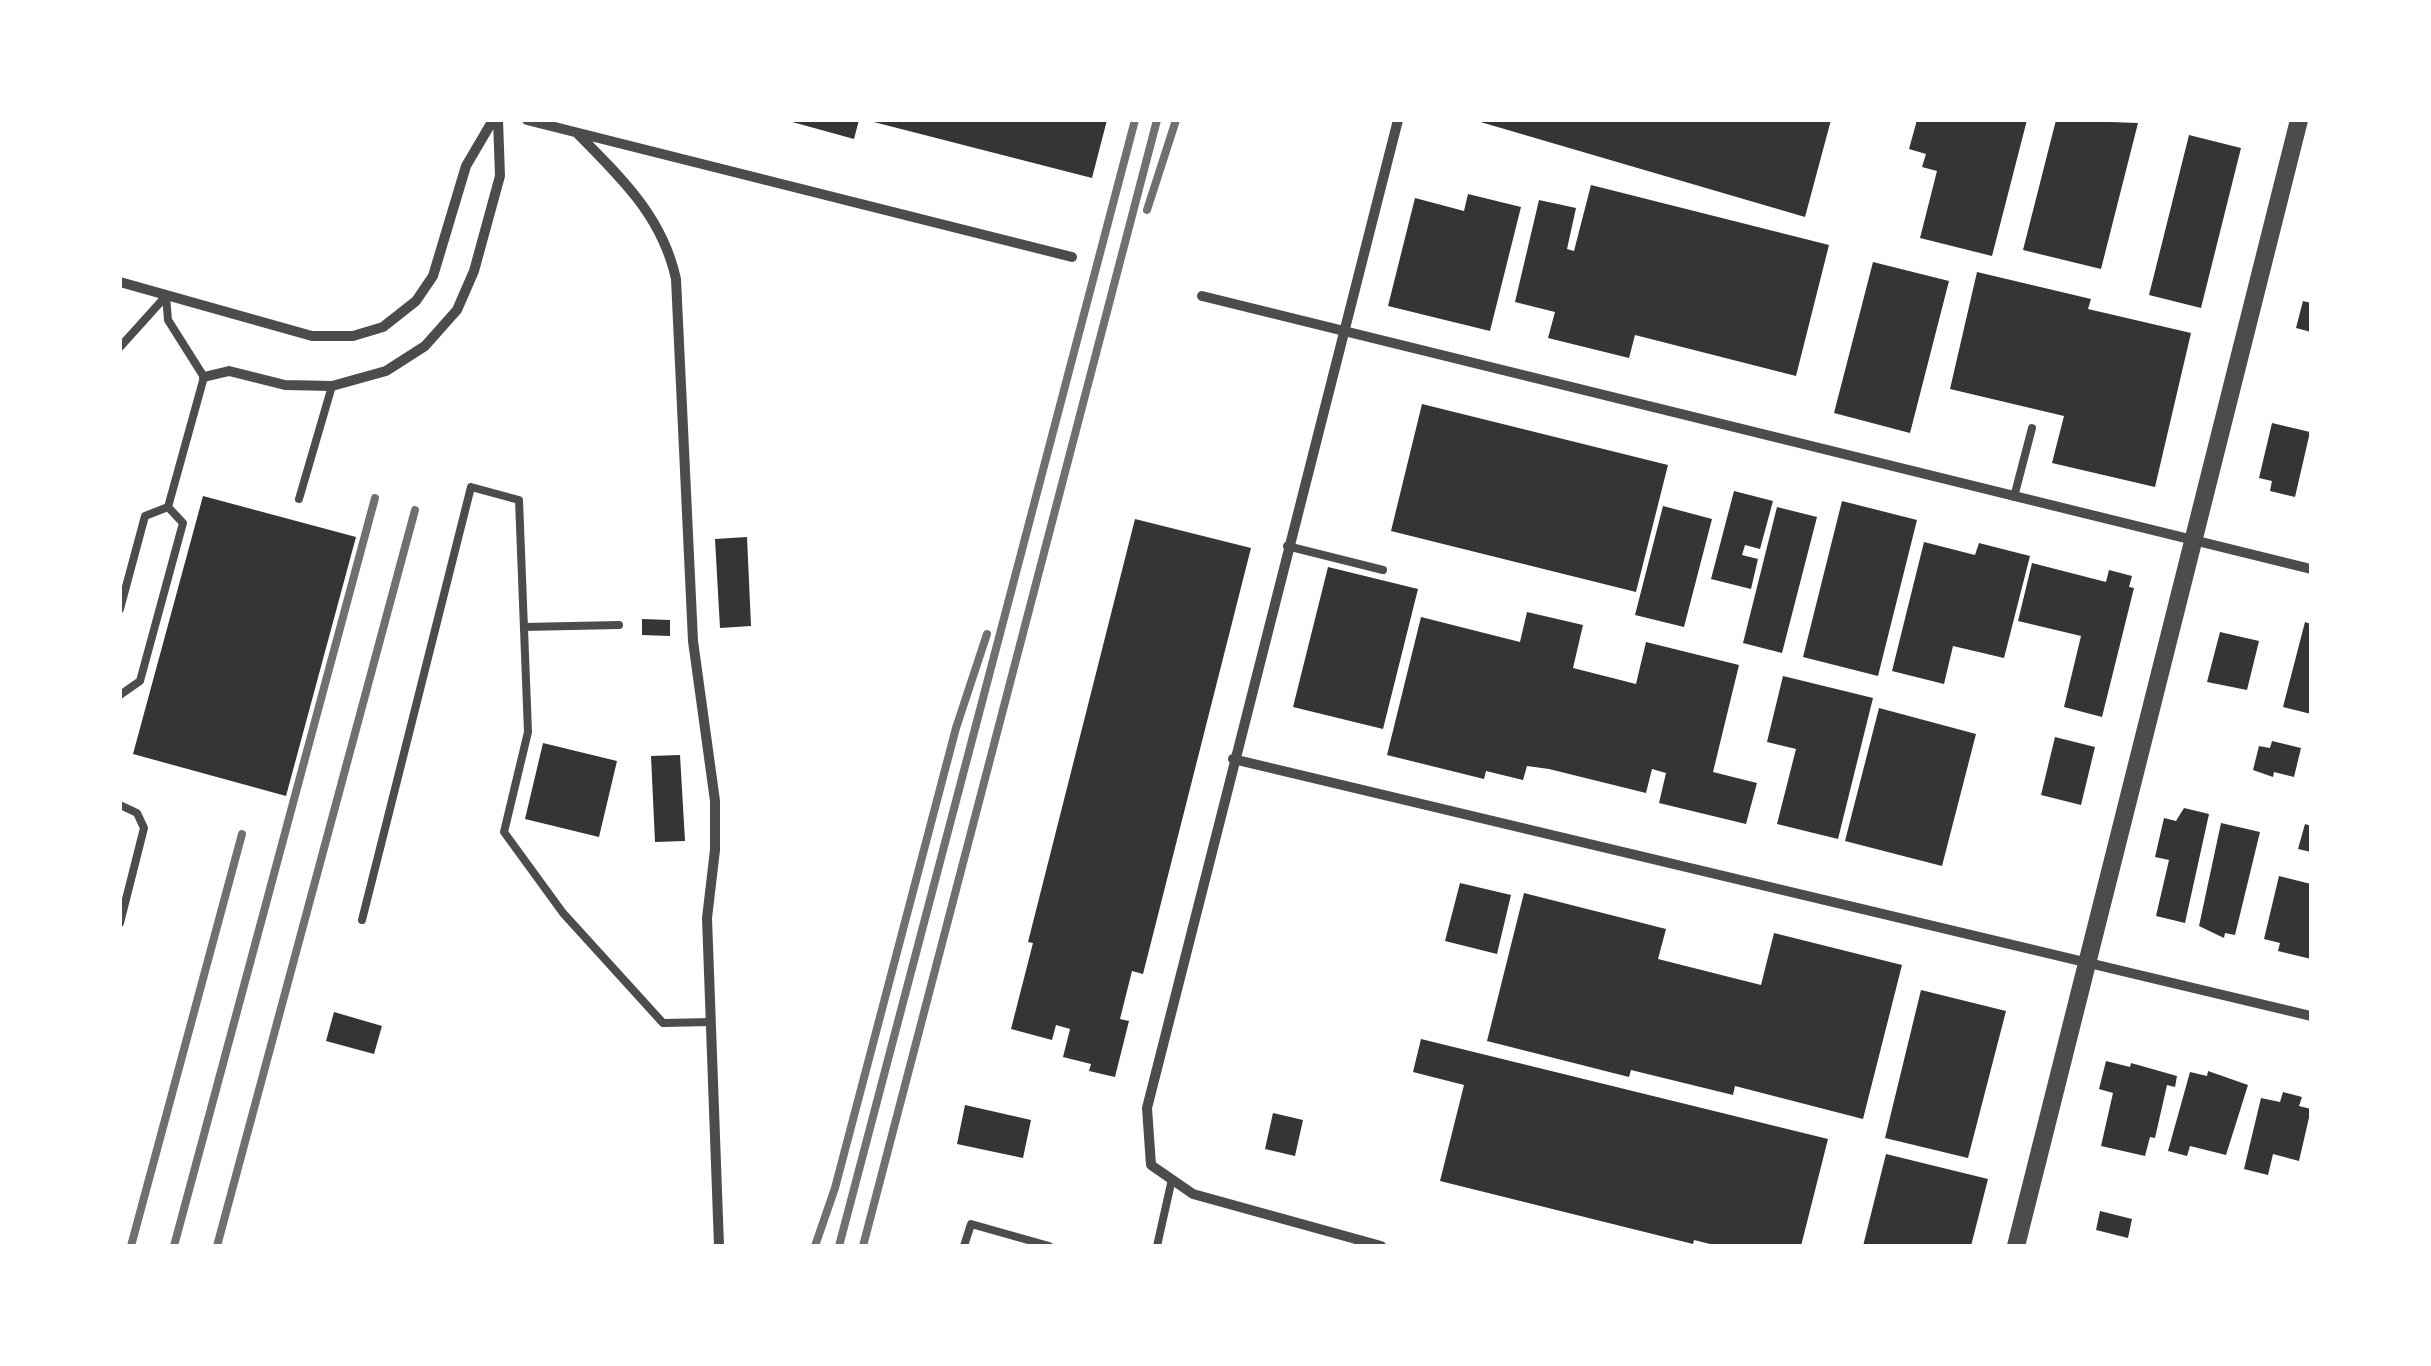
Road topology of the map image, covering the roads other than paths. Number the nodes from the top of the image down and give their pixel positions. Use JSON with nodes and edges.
{"nodes":[{"id":1,"x":495,"y":120,"type":"edge"},
{"id":2,"x":527,"y":120,"type":"edge"},
{"id":3,"x":1398,"y":120,"type":"edge"},
{"id":4,"x":2300,"y":120,"type":"edge"},
{"id":5,"x":576,"y":133,"type":"junction"},
{"id":6,"x":1072,"y":257,"type":"dead end"},
{"id":7,"x":120,"y":282,"type":"edge"},
{"id":8,"x":166,"y":296,"type":"junction"},
{"id":9,"x":1202,"y":296,"type":"dead end"},
{"id":10,"x":1342,"y":330,"type":"junction"},
{"id":11,"x":120,"y":347,"type":"edge"},
{"id":12,"x":204,"y":377,"type":"junction"},
{"id":13,"x":332,"y":386,"type":"junction"},
{"id":14,"x":2032,"y":428,"type":"dead end"},
{"id":15,"x":2014,"y":496,"type":"junction"},
{"id":16,"x":299,"y":499,"type":"dead end"},
{"id":17,"x":168,"y":507,"type":"junction"},
{"id":18,"x":2192,"y":540,"type":"junction"},
{"id":19,"x":1287,"y":546,"type":"junction"},
{"id":20,"x":2311,"y":569,"type":"edge"},
{"id":21,"x":1383,"y":570,"type":"dead end"},
{"id":22,"x":120,"y":609,"type":"edge"},
{"id":23,"x":619,"y":625,"type":"dead end"},
{"id":24,"x":524,"y":627,"type":"junction"},
{"id":25,"x":120,"y":695,"type":"edge"},
{"id":26,"x":1232,"y":759,"type":"junction"},
{"id":27,"x":120,"y":805,"type":"edge"},
{"id":28,"x":362,"y":920,"type":"dead end"},
{"id":29,"x":120,"y":923,"type":"edge"},
{"id":30,"x":2086,"y":960,"type":"junction"},
{"id":31,"x":2311,"y":1016,"type":"edge"},
{"id":32,"x":711,"y":1022,"type":"junction"},
{"id":33,"x":1172,"y":1180,"type":"junction"},
{"id":34,"x":1336,"y":1241,"type":"edge"},
{"id":35,"x":719,"y":1246,"type":"edge"},
{"id":36,"x":964,"y":1246,"type":"edge"},
{"id":37,"x":1050,"y":1246,"type":"edge"},
{"id":38,"x":1157,"y":1246,"type":"edge"},
{"id":39,"x":1381,"y":1246,"type":"edge"},
{"id":40,"x":2016,"y":1246,"type":"edge"}],
"edges":[{"from":1,"to":8,"type":"street"},
{"from":1,"to":13,"type":"street"},
{"from":2,"to":5,"type":"street"},
{"from":3,"to":10,"type":"street"},
{"from":4,"to":18,"type":"street"},
{"from":5,"to":6,"type":"street"},
{"from":5,"to":32,"type":"street"},
{"from":7,"to":8,"type":"street"},
{"from":8,"to":11,"type":"lane"},
{"from":8,"to":12,"type":"lane"},
{"from":9,"to":10,"type":"street"},
{"from":10,"to":15,"type":"street"},
{"from":10,"to":19,"type":"street"},
{"from":12,"to":13,"type":"street"},
{"from":12,"to":17,"type":"lane"},
{"from":13,"to":16,"type":"lane"},
{"from":14,"to":15,"type":"lane"},
{"from":15,"to":18,"type":"street"},
{"from":17,"to":22,"type":"lane"},
{"from":17,"to":25,"type":"lane"},
{"from":18,"to":20,"type":"street"},
{"from":18,"to":30,"type":"street"},
{"from":19,"to":21,"type":"lane"},
{"from":19,"to":26,"type":"street"},
{"from":23,"to":24,"type":"lane"},
{"from":24,"to":28,"type":"lane"},
{"from":24,"to":32,"type":"lane"},
{"from":26,"to":30,"type":"street"},
{"from":26,"to":33,"type":"street"},
{"from":27,"to":29,"type":"lane"},
{"from":30,"to":31,"type":"street"},
{"from":30,"to":40,"type":"street"},
{"from":32,"to":35,"type":"street"},
{"from":33,"to":34,"type":"street"},
{"from":33,"to":38,"type":"lane"},
{"from":34,"to":39,"type":"street"},
{"from":36,"to":37,"type":"lane"}]}
